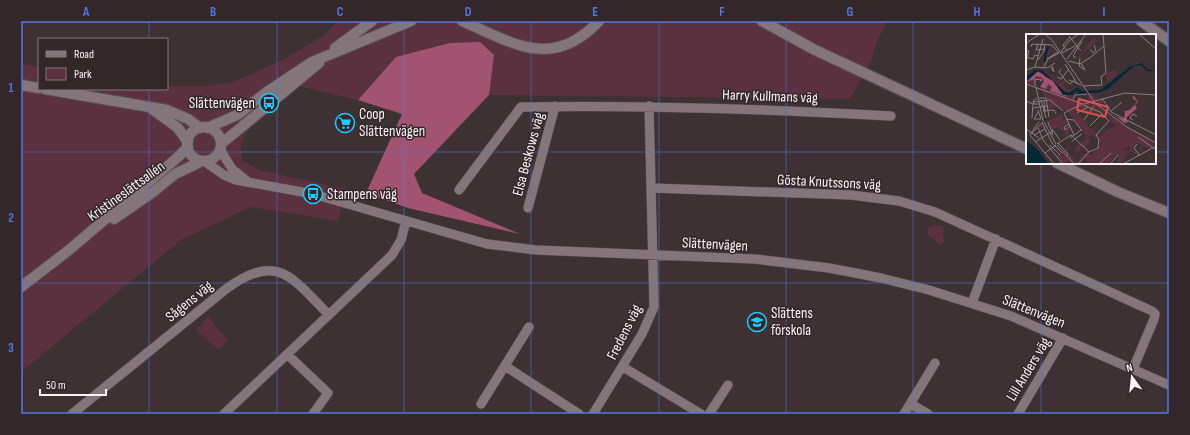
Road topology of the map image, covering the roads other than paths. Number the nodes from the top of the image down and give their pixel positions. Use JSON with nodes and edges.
{"nodes":[{"id":1,"x":372,"y":21,"type":"edge"},
{"id":2,"x":412,"y":21,"type":"edge"},
{"id":3,"x":462,"y":21,"type":"edge"},
{"id":4,"x":480,"y":21,"type":"edge"},
{"id":5,"x":599,"y":21,"type":"edge"},
{"id":6,"x":762,"y":21,"type":"edge"},
{"id":7,"x":1141,"y":21,"type":"edge"},
{"id":8,"x":489,"y":32,"type":"junction"},
{"id":9,"x":1169,"y":41,"type":"edge"},
{"id":10,"x":328,"y":54,"type":"junction"},
{"id":11,"x":21,"y":85,"type":"edge"},
{"id":12,"x":38,"y":88,"type":"edge"},
{"id":13,"x":51,"y":90,"type":"edge"},
{"id":14,"x":555,"y":106,"type":"junction"},
{"id":15,"x":649,"y":106,"type":"junction"},
{"id":16,"x":150,"y":108,"type":"junction"},
{"id":17,"x":890,"y":116,"type":"dead end"},
{"id":18,"x":204,"y":128,"type":"junction"},
{"id":19,"x":188,"y":144,"type":"junction"},
{"id":20,"x":221,"y":146,"type":"junction"},
{"id":21,"x":1026,"y":149,"type":"edge"},
{"id":22,"x":203,"y":161,"type":"junction"},
{"id":23,"x":1059,"y":164,"type":"edge"},
{"id":24,"x":247,"y":181,"type":"junction"},
{"id":25,"x":652,"y":188,"type":"junction"},
{"id":26,"x":459,"y":190,"type":"dead end"},
{"id":27,"x":528,"y":208,"type":"dead end"},
{"id":28,"x":1169,"y":213,"type":"edge"},
{"id":29,"x":406,"y":221,"type":"junction"},
{"id":30,"x":996,"y":239,"type":"junction"},
{"id":31,"x":70,"y":250,"type":"junction"},
{"id":32,"x":654,"y":255,"type":"junction"},
{"id":33,"x":21,"y":287,"type":"edge"},
{"id":34,"x":972,"y":303,"type":"junction"},
{"id":35,"x":329,"y":316,"type":"junction"},
{"id":36,"x":529,"y":327,"type":"dead end"},
{"id":37,"x":1063,"y":338,"type":"junction"},
{"id":38,"x":288,"y":355,"type":"junction"},
{"id":39,"x":935,"y":363,"type":"dead end"},
{"id":40,"x":505,"y":366,"type":"junction"},
{"id":41,"x":623,"y":366,"type":"junction"},
{"id":42,"x":1133,"y":369,"type":"junction"},
{"id":43,"x":728,"y":385,"type":"dead end"},
{"id":44,"x":1169,"y":385,"type":"edge"},
{"id":45,"x":481,"y":404,"type":"dead end"},
{"id":46,"x":911,"y":404,"type":"junction"},
{"id":47,"x":1022,"y":413,"type":"edge"},
{"id":48,"x":72,"y":414,"type":"edge"},
{"id":49,"x":224,"y":414,"type":"edge"},
{"id":50,"x":313,"y":414,"type":"edge"},
{"id":51,"x":579,"y":414,"type":"edge"},
{"id":52,"x":593,"y":414,"type":"edge"},
{"id":53,"x":701,"y":414,"type":"edge"},
{"id":54,"x":709,"y":414,"type":"edge"},
{"id":55,"x":904,"y":414,"type":"edge"},
{"id":56,"x":928,"y":414,"type":"edge"}],
"edges":[{"from":1,"to":10,"type":"main road"},
{"from":2,"to":10,"type":"main road"},
{"from":3,"to":8,"type":"main road"},
{"from":4,"to":8,"type":"main road"},
{"from":5,"to":8,"type":"main road"},
{"from":6,"to":21,"type":"main road"},
{"from":7,"to":9,"type":"main road"},
{"from":10,"to":18,"type":"main road"},
{"from":10,"to":20,"type":"main road"},
{"from":11,"to":12,"type":"main road"},
{"from":13,"to":16,"type":"main road"},
{"from":14,"to":15,"type":"street","name":"Harry Kullmans väg"},
{"from":14,"to":26,"type":"street","name":"Harry Kullmans väg"},
{"from":14,"to":27,"type":"street","name":"Elsa Beskows väg"},
{"from":15,"to":17,"type":"street","name":"Harry Kullmans väg"},
{"from":15,"to":25,"type":"street"},
{"from":16,"to":18,"type":"main road"},
{"from":16,"to":19,"type":"main road"},
{"from":18,"to":19,"type":"main road"},
{"from":18,"to":20,"type":"main road"},
{"from":19,"to":22,"type":"main road"},
{"from":19,"to":31,"type":"main road","name":"Kristineslättsallén"},
{"from":20,"to":22,"type":"main road"},
{"from":20,"to":24,"type":"street","name":"Slättenvägen"},
{"from":22,"to":24,"type":"street","name":"Slättenvägen"},
{"from":22,"to":31,"type":"main road","name":"Kristineslättsallén"},
{"from":23,"to":28,"type":"main road"},
{"from":24,"to":29,"type":"street","name":"Slättenvägen"},
{"from":25,"to":30,"type":"street","name":"Gösta Knutssons väg"},
{"from":25,"to":32,"type":"street"},
{"from":29,"to":32,"type":"street","name":"Slättenvägen"},
{"from":29,"to":35,"type":"street"},
{"from":30,"to":34,"type":"street"},
{"from":30,"to":42,"type":"street","name":"Gösta Knutssons väg"},
{"from":31,"to":33,"type":"main road","name":"Kristineslättsallén"},
{"from":32,"to":34,"type":"street","name":"Slättenvägen"},
{"from":32,"to":41,"type":"street","name":"Fredens väg"},
{"from":34,"to":37,"type":"street","name":"Slättenvägen"},
{"from":35,"to":38,"type":"street"},
{"from":35,"to":48,"type":"street","name":"Sågens väg"},
{"from":36,"to":40,"type":"street"},
{"from":37,"to":42,"type":"street","name":"Slättenvägen"},
{"from":37,"to":47,"type":"street","name":"Lill Anders väg"},
{"from":38,"to":49,"type":"street"},
{"from":38,"to":50,"type":"street"},
{"from":39,"to":46,"type":"street"},
{"from":40,"to":45,"type":"street"},
{"from":40,"to":51,"type":"street"},
{"from":41,"to":52,"type":"street","name":"Fredens väg"},
{"from":41,"to":53,"type":"street"},
{"from":42,"to":44,"type":"street","name":"Slättenvägen"},
{"from":43,"to":54,"type":"street"},
{"from":46,"to":55,"type":"street"},
{"from":46,"to":56,"type":"street"}]}
